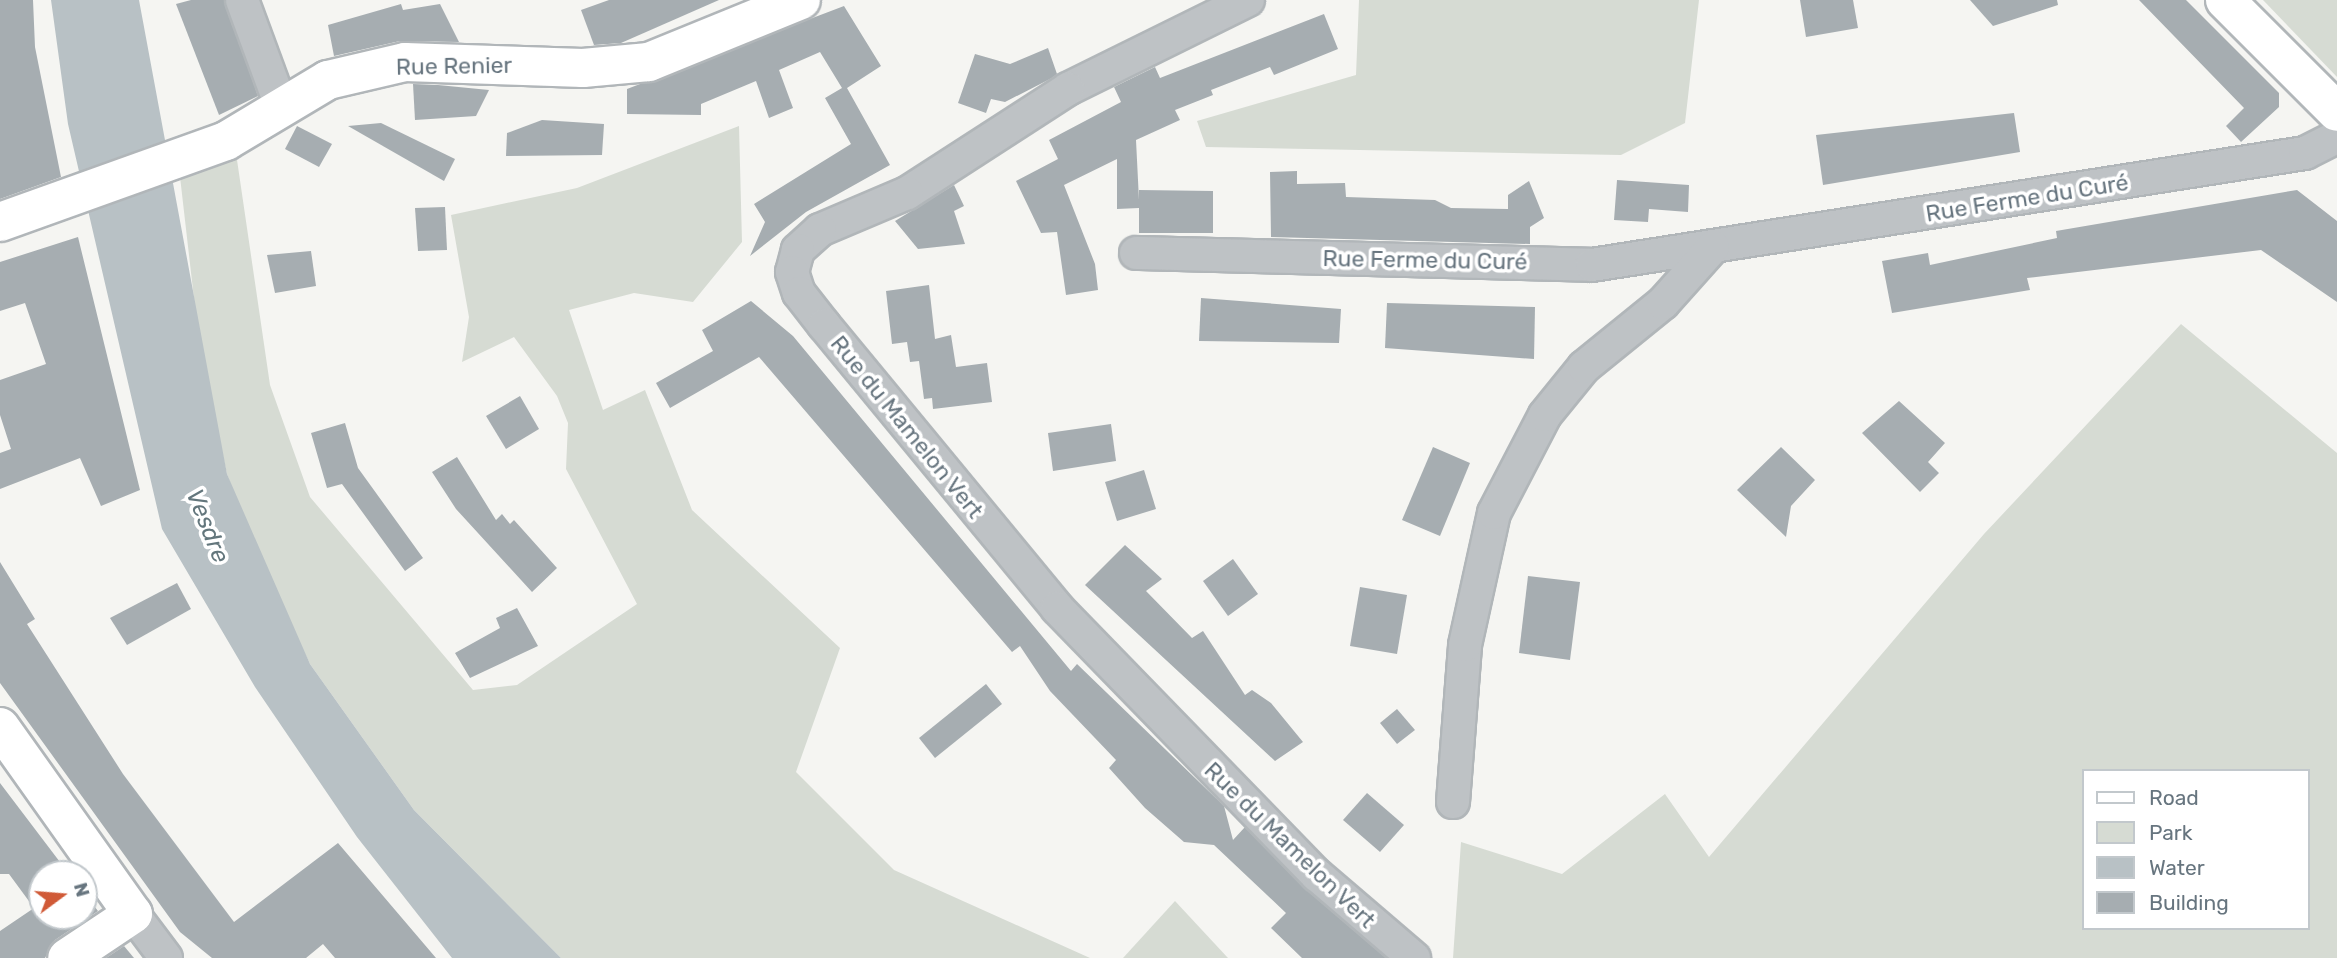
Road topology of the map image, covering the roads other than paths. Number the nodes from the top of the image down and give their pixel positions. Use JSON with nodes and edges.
{"nodes":[{"id":1,"x":242,"y":0,"type":"edge"},
{"id":2,"x":801,"y":0,"type":"edge"},
{"id":3,"x":1248,"y":0,"type":"edge"},
{"id":4,"x":2225,"y":0,"type":"edge"},
{"id":5,"x":282,"y":109,"type":"junction"},
{"id":6,"x":2337,"y":112,"type":"edge"},
{"id":7,"x":2337,"y":138,"type":"edge"},
{"id":8,"x":0,"y":222,"type":"edge"},
{"id":9,"x":1713,"y":247,"type":"junction"},
{"id":10,"x":1136,"y":253,"type":"dead end"},
{"id":11,"x":0,"y":727,"type":"edge"},
{"id":12,"x":1453,"y":802,"type":"dead end"},
{"id":13,"x":133,"y":914,"type":"junction"},
{"id":14,"x":67,"y":958,"type":"edge"},
{"id":15,"x":166,"y":958,"type":"edge"},
{"id":16,"x":1414,"y":958,"type":"edge"}],
"edges":[{"from":1,"to":5,"type":"street"},
{"from":2,"to":5,"type":"street","name":"Rue Renier"},
{"from":3,"to":16,"type":"street","name":"Rue du Mamelon Vert"},
{"from":4,"to":6,"type":"street"},
{"from":5,"to":8,"type":"street","name":"Rue Renier"},
{"from":7,"to":9,"type":"street","name":"Rue Ferme du Curé"},
{"from":9,"to":10,"type":"street","name":"Rue Ferme du Curé"},
{"from":9,"to":12,"type":"street"},
{"from":11,"to":13,"type":"street"},
{"from":13,"to":14,"type":"street"},
{"from":13,"to":15,"type":"street"}]}
